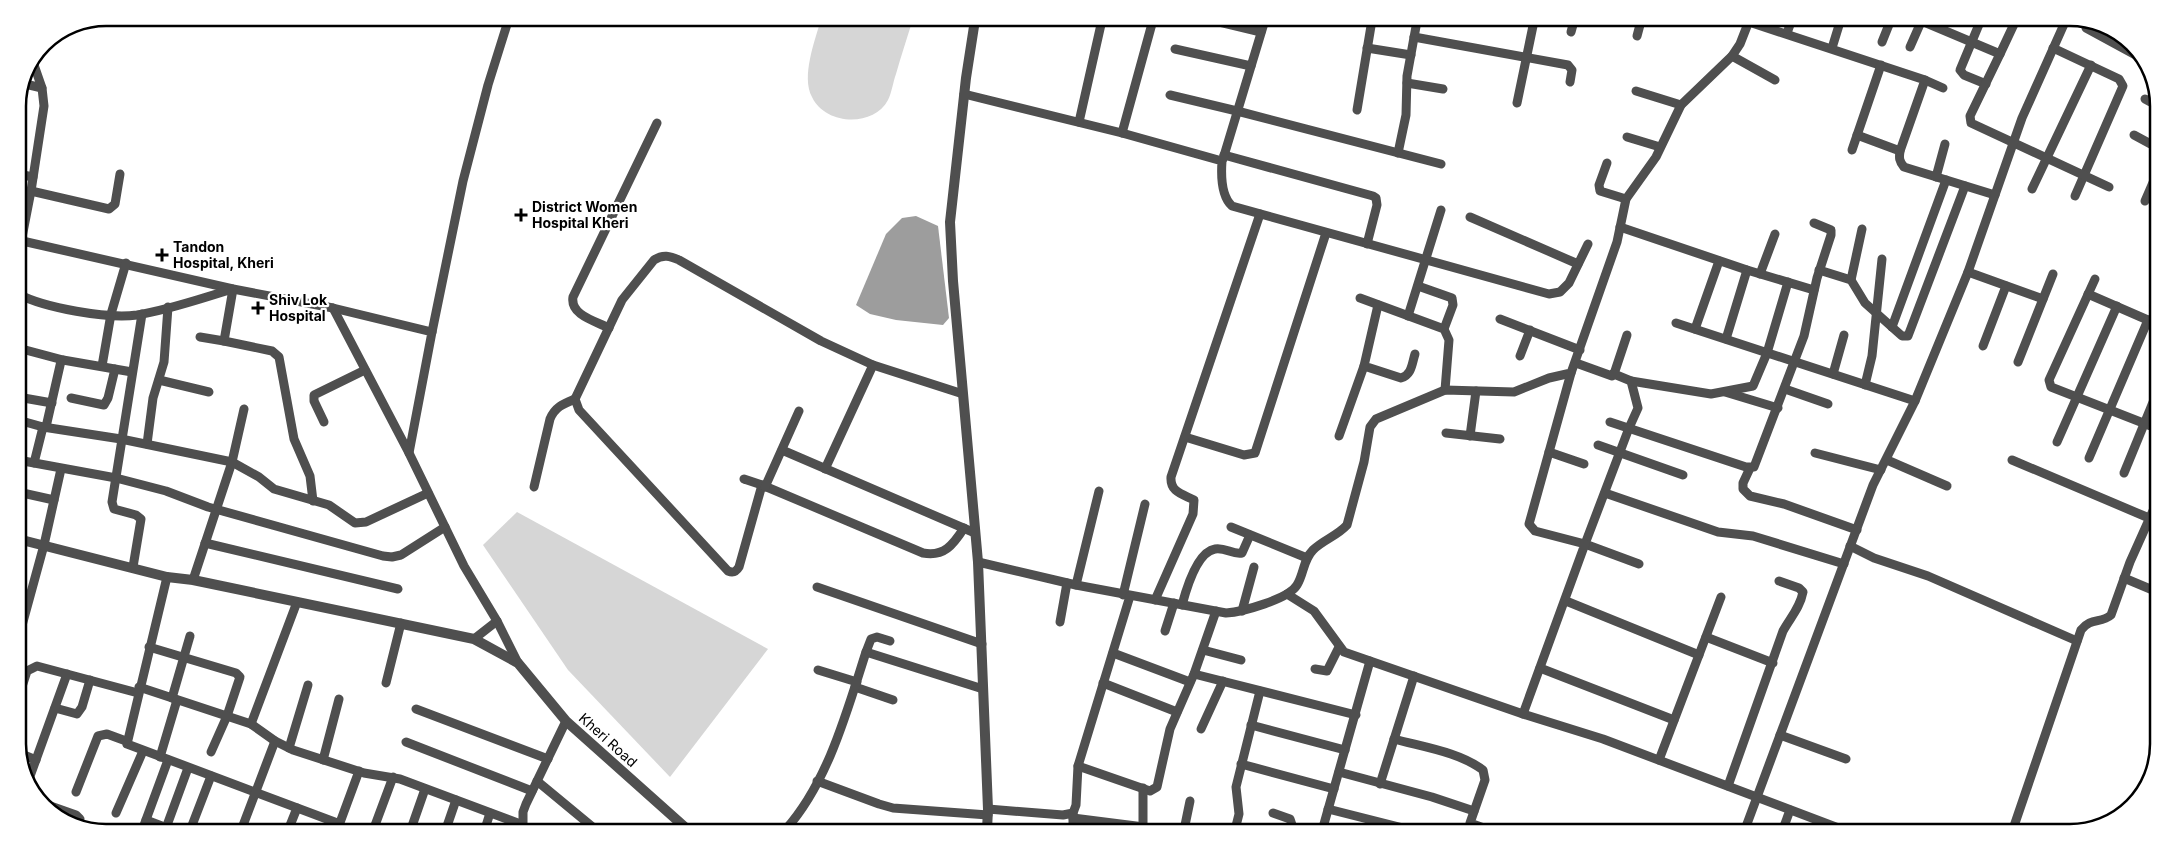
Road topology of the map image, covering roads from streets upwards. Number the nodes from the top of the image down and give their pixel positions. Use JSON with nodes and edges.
{"nodes":[{"id":1,"x":506,"y":26,"type":"edge"},
{"id":2,"x":974,"y":26,"type":"edge"},
{"id":3,"x":1101,"y":26,"type":"edge"},
{"id":4,"x":1151,"y":26,"type":"edge"},
{"id":5,"x":1236,"y":26,"type":"edge"},
{"id":6,"x":1263,"y":26,"type":"edge"},
{"id":7,"x":1371,"y":26,"type":"dead end"},
{"id":8,"x":1416,"y":26,"type":"edge"},
{"id":9,"x":1533,"y":26,"type":"edge"},
{"id":10,"x":1573,"y":26,"type":"edge"},
{"id":11,"x":1640,"y":26,"type":"edge"},
{"id":12,"x":1747,"y":26,"type":"edge"},
{"id":13,"x":1763,"y":26,"type":"edge"},
{"id":14,"x":1790,"y":26,"type":"edge"},
{"id":15,"x":1839,"y":26,"type":"edge"},
{"id":16,"x":1888,"y":26,"type":"edge"},
{"id":17,"x":1920,"y":26,"type":"edge"},
{"id":18,"x":1932,"y":26,"type":"edge"},
{"id":19,"x":1978,"y":26,"type":"edge"},
{"id":20,"x":2013,"y":26,"type":"edge"},
{"id":21,"x":2063,"y":26,"type":"edge"},
{"id":22,"x":2086,"y":28,"type":"dead end"},
{"id":23,"x":1261,"y":32,"type":"junction"},
{"id":24,"x":1571,"y":32,"type":"dead end"},
{"id":25,"x":1787,"y":33,"type":"junction"},
{"id":26,"x":1637,"y":36,"type":"dead end"},
{"id":27,"x":1414,"y":37,"type":"junction"},
{"id":28,"x":1882,"y":42,"type":"dead end"},
{"id":29,"x":1971,"y":42,"type":"junction"},
{"id":30,"x":2120,"y":44,"type":"edge"},
{"id":31,"x":1367,"y":48,"type":"junction"},
{"id":32,"x":1832,"y":48,"type":"junction"},
{"id":33,"x":1910,"y":48,"type":"dead end"},
{"id":34,"x":2053,"y":48,"type":"junction"},
{"id":35,"x":1175,"y":49,"type":"dead end"},
{"id":36,"x":2000,"y":54,"type":"junction"},
{"id":37,"x":1411,"y":55,"type":"junction"},
{"id":38,"x":1732,"y":56,"type":"junction"},
{"id":39,"x":1526,"y":58,"type":"junction"},
{"id":40,"x":1881,"y":65,"type":"junction"},
{"id":41,"x":2091,"y":65,"type":"junction"},
{"id":42,"x":1251,"y":66,"type":"junction"},
{"id":43,"x":36,"y":69,"type":"edge"},
{"id":44,"x":1774,"y":80,"type":"dead end"},
{"id":45,"x":1925,"y":80,"type":"junction"},
{"id":46,"x":1570,"y":82,"type":"dead end"},
{"id":47,"x":1407,"y":83,"type":"junction"},
{"id":48,"x":1986,"y":84,"type":"junction"},
{"id":49,"x":29,"y":85,"type":"edge"},
{"id":50,"x":42,"y":88,"type":"junction"},
{"id":51,"x":1942,"y":88,"type":"dead end"},
{"id":52,"x":1443,"y":89,"type":"dead end"},
{"id":53,"x":1636,"y":90,"type":"dead end"},
{"id":54,"x":964,"y":94,"type":"junction"},
{"id":55,"x":1170,"y":95,"type":"dead end"},
{"id":56,"x":2145,"y":99,"type":"dead end"},
{"id":57,"x":2150,"y":102,"type":"edge"},
{"id":58,"x":1517,"y":103,"type":"dead end"},
{"id":59,"x":1681,"y":105,"type":"junction"},
{"id":60,"x":1357,"y":110,"type":"dead end"},
{"id":61,"x":1237,"y":111,"type":"junction"},
{"id":62,"x":1079,"y":122,"type":"junction"},
{"id":63,"x":658,"y":123,"type":"dead end"},
{"id":64,"x":1122,"y":133,"type":"junction"},
{"id":65,"x":1857,"y":135,"type":"junction"},
{"id":66,"x":2134,"y":136,"type":"dead end"},
{"id":67,"x":1627,"y":137,"type":"dead end"},
{"id":68,"x":2013,"y":142,"type":"junction"},
{"id":69,"x":1944,"y":144,"type":"dead end"},
{"id":70,"x":2150,"y":144,"type":"edge"},
{"id":71,"x":1660,"y":147,"type":"junction"},
{"id":72,"x":1852,"y":150,"type":"dead end"},
{"id":73,"x":1900,"y":151,"type":"junction"},
{"id":74,"x":1398,"y":153,"type":"junction"},
{"id":75,"x":1223,"y":158,"type":"junction"},
{"id":76,"x":2046,"y":158,"type":"junction"},
{"id":77,"x":1607,"y":163,"type":"dead end"},
{"id":78,"x":1441,"y":164,"type":"dead end"},
{"id":79,"x":120,"y":174,"type":"dead end"},
{"id":80,"x":26,"y":176,"type":"edge"},
{"id":81,"x":33,"y":177,"type":"junction"},
{"id":82,"x":1936,"y":177,"type":"junction"},
{"id":83,"x":2084,"y":177,"type":"junction"},
{"id":84,"x":1946,"y":180,"type":"junction"},
{"id":85,"x":1965,"y":186,"type":"junction"},
{"id":86,"x":2032,"y":188,"type":"dead end"},
{"id":87,"x":2109,"y":188,"type":"dead end"},
{"id":88,"x":31,"y":191,"type":"junction"},
{"id":89,"x":1995,"y":195,"type":"junction"},
{"id":90,"x":2150,"y":195,"type":"edge"},
{"id":91,"x":2075,"y":196,"type":"dead end"},
{"id":92,"x":1626,"y":199,"type":"junction"},
{"id":93,"x":2145,"y":201,"type":"dead end"},
{"id":94,"x":1440,"y":210,"type":"dead end"},
{"id":95,"x":26,"y":213,"type":"edge"},
{"id":96,"x":1260,"y":214,"type":"junction"},
{"id":97,"x":1470,"y":217,"type":"dead end"},
{"id":98,"x":1814,"y":223,"type":"dead end"},
{"id":99,"x":1620,"y":227,"type":"junction"},
{"id":100,"x":1862,"y":229,"type":"dead end"},
{"id":101,"x":1326,"y":233,"type":"junction"},
{"id":102,"x":1775,"y":234,"type":"dead end"},
{"id":103,"x":26,"y":241,"type":"edge"},
{"id":104,"x":1367,"y":244,"type":"junction"},
{"id":105,"x":1588,"y":244,"type":"dead end"},
{"id":106,"x":1882,"y":259,"type":"dead end"},
{"id":107,"x":1426,"y":260,"type":"junction"},
{"id":108,"x":1719,"y":261,"type":"junction"},
{"id":109,"x":126,"y":264,"type":"junction"},
{"id":110,"x":1578,"y":264,"type":"junction"},
{"id":111,"x":1747,"y":270,"type":"junction"},
{"id":112,"x":1820,"y":270,"type":"junction"},
{"id":113,"x":1968,"y":272,"type":"junction"},
{"id":114,"x":1760,"y":274,"type":"junction"},
{"id":115,"x":2053,"y":274,"type":"dead end"},
{"id":116,"x":2095,"y":279,"type":"dead end"},
{"id":117,"x":1852,"y":280,"type":"junction"},
{"id":118,"x":1788,"y":282,"type":"junction"},
{"id":119,"x":1418,"y":286,"type":"junction"},
{"id":120,"x":2006,"y":286,"type":"junction"},
{"id":121,"x":233,"y":289,"type":"junction"},
{"id":122,"x":1814,"y":290,"type":"junction"},
{"id":123,"x":2088,"y":294,"type":"junction"},
{"id":124,"x":26,"y":298,"type":"edge"},
{"id":125,"x":1360,"y":298,"type":"dead end"},
{"id":126,"x":2043,"y":299,"type":"junction"},
{"id":127,"x":1378,"y":305,"type":"junction"},
{"id":128,"x":2117,"y":306,"type":"junction"},
{"id":129,"x":168,"y":307,"type":"junction"},
{"id":130,"x":333,"y":308,"type":"junction"},
{"id":131,"x":1877,"y":313,"type":"junction"},
{"id":132,"x":111,"y":314,"type":"junction"},
{"id":133,"x":142,"y":314,"type":"junction"},
{"id":134,"x":1408,"y":316,"type":"junction"},
{"id":135,"x":1500,"y":319,"type":"dead end"},
{"id":136,"x":2150,"y":321,"type":"edge"},
{"id":137,"x":1676,"y":323,"type":"dead end"},
{"id":138,"x":1892,"y":327,"type":"junction"},
{"id":139,"x":608,"y":328,"type":"junction"},
{"id":140,"x":2150,"y":328,"type":"edge"},
{"id":141,"x":1444,"y":329,"type":"junction"},
{"id":142,"x":1695,"y":329,"type":"junction"},
{"id":143,"x":1530,"y":330,"type":"junction"},
{"id":144,"x":432,"y":332,"type":"junction"},
{"id":145,"x":1627,"y":335,"type":"dead end"},
{"id":146,"x":1844,"y":335,"type":"dead end"},
{"id":147,"x":200,"y":337,"type":"dead end"},
{"id":148,"x":1726,"y":339,"type":"junction"},
{"id":149,"x":224,"y":341,"type":"junction"},
{"id":150,"x":1983,"y":346,"type":"dead end"},
{"id":151,"x":26,"y":350,"type":"edge"},
{"id":152,"x":1580,"y":350,"type":"junction"},
{"id":153,"x":1767,"y":352,"type":"junction"},
{"id":154,"x":1414,"y":354,"type":"dead end"},
{"id":155,"x":1520,"y":356,"type":"dead end"},
{"id":156,"x":63,"y":360,"type":"junction"},
{"id":157,"x":1796,"y":362,"type":"junction"},
{"id":158,"x":2018,"y":362,"type":"dead end"},
{"id":159,"x":1576,"y":363,"type":"junction"},
{"id":160,"x":874,"y":365,"type":"junction"},
{"id":161,"x":102,"y":366,"type":"junction"},
{"id":162,"x":1364,"y":366,"type":"junction"},
{"id":163,"x":114,"y":369,"type":"junction"},
{"id":164,"x":365,"y":370,"type":"junction"},
{"id":165,"x":132,"y":372,"type":"junction"},
{"id":166,"x":1571,"y":373,"type":"junction"},
{"id":167,"x":1614,"y":374,"type":"junction"},
{"id":168,"x":1833,"y":374,"type":"junction"},
{"id":169,"x":159,"y":380,"type":"junction"},
{"id":170,"x":1631,"y":381,"type":"junction"},
{"id":171,"x":1865,"y":385,"type":"junction"},
{"id":172,"x":1785,"y":389,"type":"junction"},
{"id":173,"x":1445,"y":390,"type":"junction"},
{"id":174,"x":1476,"y":391,"type":"junction"},
{"id":175,"x":208,"y":392,"type":"dead end"},
{"id":176,"x":1725,"y":392,"type":"junction"},
{"id":177,"x":963,"y":394,"type":"junction"},
{"id":178,"x":2077,"y":397,"type":"junction"},
{"id":179,"x":26,"y":398,"type":"edge"},
{"id":180,"x":71,"y":398,"type":"dead end"},
{"id":181,"x":575,"y":399,"type":"junction"},
{"id":182,"x":1915,"y":401,"type":"junction"},
{"id":183,"x":52,"y":403,"type":"junction"},
{"id":184,"x":1828,"y":404,"type":"dead end"},
{"id":185,"x":1778,"y":408,"type":"junction"},
{"id":186,"x":244,"y":409,"type":"dead end"},
{"id":187,"x":2150,"y":409,"type":"edge"},
{"id":188,"x":2109,"y":410,"type":"junction"},
{"id":189,"x":800,"y":411,"type":"dead end"},
{"id":190,"x":26,"y":422,"type":"edge"},
{"id":191,"x":324,"y":422,"type":"dead end"},
{"id":192,"x":1610,"y":422,"type":"dead end"},
{"id":193,"x":2144,"y":423,"type":"junction"},
{"id":194,"x":2150,"y":426,"type":"edge"},
{"id":195,"x":44,"y":427,"type":"junction"},
{"id":196,"x":1629,"y":428,"type":"junction"},
{"id":197,"x":1446,"y":433,"type":"dead end"},
{"id":198,"x":1339,"y":436,"type":"dead end"},
{"id":199,"x":1470,"y":436,"type":"junction"},
{"id":200,"x":1185,"y":437,"type":"junction"},
{"id":201,"x":121,"y":439,"type":"junction"},
{"id":202,"x":1500,"y":440,"type":"dead end"},
{"id":203,"x":2057,"y":442,"type":"dead end"},
{"id":204,"x":147,"y":444,"type":"junction"},
{"id":205,"x":1598,"y":445,"type":"dead end"},
{"id":206,"x":782,"y":450,"type":"junction"},
{"id":207,"x":1548,"y":452,"type":"junction"},
{"id":208,"x":409,"y":453,"type":"junction"},
{"id":209,"x":1620,"y":453,"type":"junction"},
{"id":210,"x":1815,"y":453,"type":"dead end"},
{"id":211,"x":2089,"y":458,"type":"dead end"},
{"id":212,"x":1887,"y":460,"type":"junction"},
{"id":213,"x":2012,"y":460,"type":"dead end"},
{"id":214,"x":26,"y":462,"type":"edge"},
{"id":215,"x":232,"y":462,"type":"junction"},
{"id":216,"x":34,"y":463,"type":"junction"},
{"id":217,"x":1584,"y":464,"type":"dead end"},
{"id":218,"x":1750,"y":468,"type":"junction"},
{"id":219,"x":61,"y":469,"type":"junction"},
{"id":220,"x":824,"y":469,"type":"junction"},
{"id":221,"x":1881,"y":470,"type":"junction"},
{"id":222,"x":2124,"y":473,"type":"dead end"},
{"id":223,"x":1683,"y":475,"type":"dead end"},
{"id":224,"x":116,"y":478,"type":"junction"},
{"id":225,"x":744,"y":479,"type":"dead end"},
{"id":226,"x":764,"y":486,"type":"junction"},
{"id":227,"x":1947,"y":486,"type":"dead end"},
{"id":228,"x":534,"y":487,"type":"dead end"},
{"id":229,"x":1099,"y":491,"type":"dead end"},
{"id":230,"x":428,"y":493,"type":"junction"},
{"id":231,"x":1605,"y":493,"type":"junction"},
{"id":232,"x":26,"y":494,"type":"edge"},
{"id":233,"x":54,"y":500,"type":"junction"},
{"id":234,"x":313,"y":501,"type":"junction"},
{"id":235,"x":1145,"y":504,"type":"dead end"},
{"id":236,"x":216,"y":509,"type":"junction"},
{"id":237,"x":2150,"y":518,"type":"joint"},
{"id":238,"x":445,"y":527,"type":"junction"},
{"id":239,"x":1231,"y":527,"type":"dead end"},
{"id":240,"x":964,"y":528,"type":"junction"},
{"id":241,"x":1857,"y":530,"type":"junction"},
{"id":242,"x":975,"y":533,"type":"junction"},
{"id":243,"x":1250,"y":534,"type":"junction"},
{"id":244,"x":26,"y":541,"type":"edge"},
{"id":245,"x":205,"y":543,"type":"junction"},
{"id":246,"x":1586,"y":544,"type":"junction"},
{"id":247,"x":44,"y":545,"type":"junction"},
{"id":248,"x":1850,"y":546,"type":"junction"},
{"id":249,"x":1307,"y":558,"type":"junction"},
{"id":250,"x":978,"y":562,"type":"junction"},
{"id":251,"x":1639,"y":564,"type":"dead end"},
{"id":252,"x":1844,"y":564,"type":"junction"},
{"id":253,"x":133,"y":567,"type":"junction"},
{"id":254,"x":1254,"y":567,"type":"dead end"},
{"id":255,"x":167,"y":577,"type":"junction"},
{"id":256,"x":2124,"y":578,"type":"junction"},
{"id":257,"x":193,"y":580,"type":"junction"},
{"id":258,"x":1779,"y":581,"type":"dead end"},
{"id":259,"x":1072,"y":584,"type":"junction"},
{"id":260,"x":817,"y":587,"type":"dead end"},
{"id":261,"x":398,"y":589,"type":"dead end"},
{"id":262,"x":2150,"y":589,"type":"edge"},
{"id":263,"x":1288,"y":594,"type":"junction"},
{"id":264,"x":1127,"y":595,"type":"junction"},
{"id":265,"x":1721,"y":597,"type":"dead end"},
{"id":266,"x":1155,"y":600,"type":"junction"},
{"id":267,"x":1566,"y":601,"type":"junction"},
{"id":268,"x":297,"y":602,"type":"junction"},
{"id":269,"x":1178,"y":604,"type":"junction"},
{"id":270,"x":26,"y":609,"type":"edge"},
{"id":271,"x":1216,"y":611,"type":"junction"},
{"id":272,"x":1242,"y":611,"type":"junction"},
{"id":273,"x":497,"y":620,"type":"junction"},
{"id":274,"x":1060,"y":622,"type":"dead end"},
{"id":275,"x":401,"y":623,"type":"junction"},
{"id":276,"x":1165,"y":631,"type":"dead end"},
{"id":277,"x":190,"y":636,"type":"dead end"},
{"id":278,"x":1706,"y":637,"type":"junction"},
{"id":279,"x":474,"y":639,"type":"junction"},
{"id":280,"x":890,"y":641,"type":"dead end"},
{"id":281,"x":2077,"y":641,"type":"junction"},
{"id":282,"x":982,"y":644,"type":"junction"},
{"id":283,"x":149,"y":647,"type":"junction"},
{"id":284,"x":1339,"y":647,"type":"junction"},
{"id":285,"x":1203,"y":650,"type":"junction"},
{"id":286,"x":866,"y":652,"type":"junction"},
{"id":287,"x":1113,"y":653,"type":"junction"},
{"id":288,"x":1699,"y":655,"type":"junction"},
{"id":289,"x":184,"y":658,"type":"junction"},
{"id":290,"x":1240,"y":660,"type":"dead end"},
{"id":291,"x":1370,"y":661,"type":"junction"},
{"id":292,"x":518,"y":663,"type":"junction"},
{"id":293,"x":1772,"y":663,"type":"junction"},
{"id":294,"x":1540,"y":668,"type":"junction"},
{"id":295,"x":1315,"y":669,"type":"dead end"},
{"id":296,"x":818,"y":670,"type":"dead end"},
{"id":297,"x":67,"y":674,"type":"junction"},
{"id":298,"x":1414,"y":676,"type":"junction"},
{"id":299,"x":26,"y":678,"type":"edge"},
{"id":300,"x":1192,"y":678,"type":"junction"},
{"id":301,"x":90,"y":680,"type":"junction"},
{"id":302,"x":1223,"y":681,"type":"junction"},
{"id":303,"x":386,"y":683,"type":"dead end"},
{"id":304,"x":856,"y":684,"type":"junction"},
{"id":305,"x":1103,"y":684,"type":"junction"},
{"id":306,"x":308,"y":685,"type":"dead end"},
{"id":307,"x":984,"y":689,"type":"junction"},
{"id":308,"x":139,"y":690,"type":"junction"},
{"id":309,"x":1260,"y":690,"type":"junction"},
{"id":310,"x":175,"y":699,"type":"junction"},
{"id":311,"x":340,"y":699,"type":"dead end"},
{"id":312,"x":892,"y":700,"type":"dead end"},
{"id":313,"x":55,"y":708,"type":"junction"},
{"id":314,"x":416,"y":709,"type":"dead end"},
{"id":315,"x":1177,"y":712,"type":"junction"},
{"id":316,"x":1523,"y":714,"type":"junction"},
{"id":317,"x":1356,"y":715,"type":"junction"},
{"id":318,"x":227,"y":716,"type":"junction"},
{"id":319,"x":566,"y":720,"type":"junction"},
{"id":320,"x":1674,"y":720,"type":"junction"},
{"id":321,"x":251,"y":724,"type":"junction"},
{"id":322,"x":1251,"y":725,"type":"junction"},
{"id":323,"x":1201,"y":729,"type":"dead end"},
{"id":324,"x":1780,"y":735,"type":"junction"},
{"id":325,"x":1394,"y":740,"type":"junction"},
{"id":326,"x":126,"y":741,"type":"junction"},
{"id":327,"x":275,"y":741,"type":"junction"},
{"id":328,"x":406,"y":742,"type":"dead end"},
{"id":329,"x":289,"y":748,"type":"junction"},
{"id":330,"x":1345,"y":750,"type":"junction"},
{"id":331,"x":143,"y":751,"type":"junction"},
{"id":332,"x":211,"y":752,"type":"dead end"},
{"id":333,"x":27,"y":756,"type":"edge"},
{"id":334,"x":164,"y":759,"type":"junction"},
{"id":335,"x":548,"y":759,"type":"junction"},
{"id":336,"x":1846,"y":759,"type":"dead end"},
{"id":337,"x":36,"y":760,"type":"junction"},
{"id":338,"x":323,"y":760,"type":"junction"},
{"id":339,"x":1659,"y":760,"type":"junction"},
{"id":340,"x":1241,"y":764,"type":"junction"},
{"id":341,"x":1078,"y":766,"type":"junction"},
{"id":342,"x":188,"y":768,"type":"junction"},
{"id":343,"x":359,"y":771,"type":"junction"},
{"id":344,"x":1339,"y":772,"type":"junction"},
{"id":345,"x":31,"y":773,"type":"edge"},
{"id":346,"x":211,"y":776,"type":"junction"},
{"id":347,"x":393,"y":777,"type":"junction"},
{"id":348,"x":537,"y":781,"type":"junction"},
{"id":349,"x":817,"y":781,"type":"junction"},
{"id":350,"x":1380,"y":784,"type":"junction"},
{"id":351,"x":1728,"y":786,"type":"junction"},
{"id":352,"x":1143,"y":788,"type":"junction"},
{"id":353,"x":425,"y":789,"type":"junction"},
{"id":354,"x":1334,"y":790,"type":"junction"},
{"id":355,"x":532,"y":791,"type":"junction"},
{"id":356,"x":76,"y":792,"type":"dead end"},
{"id":357,"x":255,"y":793,"type":"junction"},
{"id":358,"x":1758,"y":797,"type":"junction"},
{"id":359,"x":456,"y":800,"type":"junction"},
{"id":360,"x":1190,"y":801,"type":"dead end"},
{"id":361,"x":297,"y":808,"type":"junction"},
{"id":362,"x":1328,"y":809,"type":"junction"},
{"id":363,"x":1790,"y":810,"type":"junction"},
{"id":364,"x":64,"y":811,"type":"edge"},
{"id":365,"x":1474,"y":811,"type":"junction"},
{"id":366,"x":988,"y":812,"type":"junction"},
{"id":367,"x":116,"y":813,"type":"dead end"},
{"id":368,"x":490,"y":813,"type":"junction"},
{"id":369,"x":1273,"y":813,"type":"dead end"},
{"id":370,"x":1073,"y":815,"type":"junction"},
{"id":371,"x":79,"y":819,"type":"edge"},
{"id":372,"x":145,"y":824,"type":"edge"},
{"id":373,"x":168,"y":824,"type":"edge"},
{"id":374,"x":193,"y":824,"type":"edge"},
{"id":375,"x":243,"y":824,"type":"edge"},
{"id":376,"x":291,"y":824,"type":"edge"},
{"id":377,"x":334,"y":824,"type":"edge"},
{"id":378,"x":340,"y":824,"type":"edge"},
{"id":379,"x":375,"y":824,"type":"edge"},
{"id":380,"x":412,"y":824,"type":"edge"},
{"id":381,"x":448,"y":824,"type":"edge"},
{"id":382,"x":486,"y":824,"type":"edge"},
{"id":383,"x":516,"y":824,"type":"edge"},
{"id":384,"x":523,"y":824,"type":"edge"},
{"id":385,"x":588,"y":824,"type":"edge"},
{"id":386,"x":680,"y":824,"type":"edge"},
{"id":387,"x":790,"y":824,"type":"edge"},
{"id":388,"x":987,"y":824,"type":"edge"},
{"id":389,"x":1073,"y":824,"type":"edge"},
{"id":390,"x":1121,"y":824,"type":"edge"},
{"id":391,"x":1143,"y":824,"type":"edge"},
{"id":392,"x":1185,"y":824,"type":"edge"},
{"id":393,"x":1236,"y":824,"type":"edge"},
{"id":394,"x":1292,"y":824,"type":"edge"},
{"id":395,"x":1324,"y":824,"type":"edge"},
{"id":396,"x":1387,"y":824,"type":"edge"},
{"id":397,"x":1470,"y":824,"type":"edge"},
{"id":398,"x":1747,"y":824,"type":"edge"},
{"id":399,"x":1785,"y":824,"type":"edge"},
{"id":400,"x":1817,"y":824,"type":"edge"},
{"id":401,"x":2015,"y":824,"type":"edge"}],
"edges":[{"from":1,"to":144,"type":"street"},
{"from":2,"to":54,"type":"street"},
{"from":3,"to":62,"type":"street"},
{"from":4,"to":64,"type":"street"},
{"from":5,"to":23,"type":"street"},
{"from":6,"to":23,"type":"street"},
{"from":7,"to":31,"type":"street"},
{"from":8,"to":27,"type":"street"},
{"from":9,"to":39,"type":"street"},
{"from":10,"to":24,"type":"street"},
{"from":11,"to":26,"type":"street"},
{"from":12,"to":38,"type":"street"},
{"from":13,"to":25,"type":"street"},
{"from":14,"to":25,"type":"street"},
{"from":15,"to":32,"type":"street"},
{"from":16,"to":28,"type":"street"},
{"from":17,"to":33,"type":"street"},
{"from":18,"to":29,"type":"street"},
{"from":19,"to":29,"type":"street"},
{"from":20,"to":36,"type":"street"},
{"from":21,"to":34,"type":"street"},
{"from":22,"to":30,"type":"street"},
{"from":23,"to":42,"type":"street"},
{"from":25,"to":32,"type":"street"},
{"from":27,"to":37,"type":"street"},
{"from":27,"to":39,"type":"street"},
{"from":29,"to":36,"type":"street"},
{"from":29,"to":48,"type":"street"},
{"from":31,"to":37,"type":"street"},
{"from":31,"to":60,"type":"street"},
{"from":32,"to":40,"type":"street"},
{"from":34,"to":41,"type":"street"},
{"from":34,"to":68,"type":"street"},
{"from":35,"to":42,"type":"street"},
{"from":36,"to":48,"type":"street"},
{"from":37,"to":47,"type":"street"},
{"from":38,"to":44,"type":"street"},
{"from":38,"to":59,"type":"street"},
{"from":39,"to":46,"type":"street"},
{"from":39,"to":58,"type":"street"},
{"from":40,"to":45,"type":"street"},
{"from":40,"to":65,"type":"street"},
{"from":41,"to":76,"type":"street"},
{"from":41,"to":83,"type":"street"},
{"from":42,"to":61,"type":"street"},
{"from":43,"to":50,"type":"street"},
{"from":45,"to":51,"type":"street"},
{"from":45,"to":73,"type":"street"},
{"from":47,"to":52,"type":"street"},
{"from":47,"to":74,"type":"street"},
{"from":48,"to":68,"type":"street"},
{"from":49,"to":50,"type":"street"},
{"from":50,"to":81,"type":"street"},
{"from":53,"to":59,"type":"street"},
{"from":54,"to":62,"type":"street"},
{"from":54,"to":177,"type":"street"},
{"from":55,"to":61,"type":"street"},
{"from":56,"to":57,"type":"street"},
{"from":59,"to":71,"type":"street"},
{"from":61,"to":74,"type":"street"},
{"from":61,"to":75,"type":"street"},
{"from":62,"to":64,"type":"street"},
{"from":63,"to":139,"type":"street"},
{"from":64,"to":75,"type":"street"},
{"from":65,"to":72,"type":"street"},
{"from":65,"to":73,"type":"street"},
{"from":66,"to":70,"type":"street"},
{"from":67,"to":71,"type":"street"},
{"from":68,"to":76,"type":"street"},
{"from":68,"to":89,"type":"street"},
{"from":69,"to":82,"type":"street"},
{"from":71,"to":92,"type":"street"},
{"from":73,"to":82,"type":"street"},
{"from":74,"to":78,"type":"street"},
{"from":75,"to":96,"type":"street"},
{"from":75,"to":104,"type":"street"},
{"from":76,"to":83,"type":"street"},
{"from":76,"to":86,"type":"street"},
{"from":77,"to":92,"type":"street"},
{"from":79,"to":88,"type":"street"},
{"from":80,"to":81,"type":"street"},
{"from":81,"to":88,"type":"street"},
{"from":82,"to":84,"type":"street"},
{"from":83,"to":87,"type":"street"},
{"from":83,"to":91,"type":"street"},
{"from":84,"to":85,"type":"street"},
{"from":84,"to":138,"type":"street"},
{"from":85,"to":89,"type":"street"},
{"from":85,"to":138,"type":"street"},
{"from":88,"to":95,"type":"street"},
{"from":89,"to":113,"type":"street"},
{"from":90,"to":93,"type":"street"},
{"from":92,"to":99,"type":"street"},
{"from":94,"to":107,"type":"street"},
{"from":96,"to":101,"type":"street"},
{"from":96,"to":200,"type":"street"},
{"from":97,"to":110,"type":"street"},
{"from":98,"to":112,"type":"street"},
{"from":99,"to":108,"type":"street"},
{"from":99,"to":152,"type":"street"},
{"from":100,"to":117,"type":"street"},
{"from":101,"to":104,"type":"street"},
{"from":101,"to":200,"type":"street"},
{"from":102,"to":114,"type":"street"},
{"from":103,"to":109,"type":"street"},
{"from":104,"to":107,"type":"street"},
{"from":105,"to":110,"type":"street"},
{"from":106,"to":131,"type":"street"},
{"from":107,"to":110,"type":"street"},
{"from":107,"to":119,"type":"street"},
{"from":108,"to":111,"type":"street"},
{"from":108,"to":142,"type":"street"},
{"from":109,"to":121,"type":"street"},
{"from":109,"to":132,"type":"street"},
{"from":111,"to":114,"type":"street"},
{"from":111,"to":148,"type":"street"},
{"from":112,"to":117,"type":"street"},
{"from":112,"to":122,"type":"street"},
{"from":113,"to":120,"type":"street"},
{"from":113,"to":182,"type":"street"},
{"from":114,"to":118,"type":"street"},
{"from":115,"to":126,"type":"street"},
{"from":116,"to":123,"type":"street"},
{"from":117,"to":131,"type":"street"},
{"from":118,"to":122,"type":"street"},
{"from":118,"to":153,"type":"street"},
{"from":119,"to":134,"type":"street"},
{"from":119,"to":141,"type":"street"},
{"from":120,"to":126,"type":"street"},
{"from":120,"to":150,"type":"street"},
{"from":121,"to":129,"type":"street"},
{"from":121,"to":130,"type":"street"},
{"from":121,"to":149,"type":"street"},
{"from":122,"to":157,"type":"street"},
{"from":123,"to":128,"type":"street"},
{"from":123,"to":178,"type":"street"},
{"from":124,"to":132,"type":"street"},
{"from":125,"to":127,"type":"street"},
{"from":126,"to":158,"type":"street"},
{"from":127,"to":134,"type":"street"},
{"from":127,"to":162,"type":"street"},
{"from":128,"to":136,"type":"street"},
{"from":128,"to":178,"type":"street"},
{"from":129,"to":133,"type":"street"},
{"from":129,"to":169,"type":"street"},
{"from":130,"to":144,"type":"street"},
{"from":130,"to":164,"type":"street"},
{"from":131,"to":138,"type":"street"},
{"from":131,"to":171,"type":"street"},
{"from":132,"to":133,"type":"street"},
{"from":132,"to":161,"type":"street"},
{"from":133,"to":165,"type":"street"},
{"from":134,"to":141,"type":"street"},
{"from":135,"to":143,"type":"street"},
{"from":137,"to":142,"type":"street"},
{"from":139,"to":160,"type":"street"},
{"from":139,"to":181,"type":"street"},
{"from":140,"to":188,"type":"street"},
{"from":141,"to":173,"type":"street"},
{"from":142,"to":148,"type":"street"},
{"from":143,"to":152,"type":"street"},
{"from":143,"to":155,"type":"street"},
{"from":144,"to":208,"type":"street"},
{"from":145,"to":167,"type":"street"},
{"from":146,"to":168,"type":"street"},
{"from":147,"to":149,"type":"street"},
{"from":148,"to":153,"type":"street"},
{"from":149,"to":234,"type":"street"},
{"from":151,"to":156,"type":"street"},
{"from":152,"to":159,"type":"street"},
{"from":153,"to":157,"type":"street"},
{"from":153,"to":176,"type":"street"},
{"from":154,"to":162,"type":"street"},
{"from":156,"to":161,"type":"street"},
{"from":156,"to":183,"type":"street"},
{"from":157,"to":168,"type":"street"},
{"from":157,"to":172,"type":"street"},
{"from":159,"to":166,"type":"street"},
{"from":159,"to":167,"type":"street"},
{"from":160,"to":177,"type":"street"},
{"from":160,"to":220,"type":"street"},
{"from":161,"to":163,"type":"street"},
{"from":162,"to":198,"type":"street"},
{"from":163,"to":165,"type":"street"},
{"from":163,"to":180,"type":"street"},
{"from":164,"to":191,"type":"street"},
{"from":164,"to":208,"type":"street"},
{"from":165,"to":201,"type":"street"},
{"from":166,"to":174,"type":"street"},
{"from":166,"to":207,"type":"street"},
{"from":167,"to":170,"type":"street"},
{"from":168,"to":171,"type":"street"},
{"from":169,"to":175,"type":"street"},
{"from":169,"to":204,"type":"street"},
{"from":170,"to":176,"type":"street"},
{"from":170,"to":196,"type":"street"},
{"from":171,"to":182,"type":"street"},
{"from":172,"to":184,"type":"street"},
{"from":172,"to":185,"type":"street"},
{"from":173,"to":174,"type":"street"},
{"from":173,"to":249,"type":"street"},
{"from":174,"to":199,"type":"street"},
{"from":176,"to":185,"type":"street"},
{"from":177,"to":242,"type":"street"},
{"from":178,"to":188,"type":"street"},
{"from":178,"to":203,"type":"street"},
{"from":179,"to":183,"type":"street"},
{"from":181,"to":226,"type":"street"},
{"from":181,"to":228,"type":"street"},
{"from":182,"to":212,"type":"street"},
{"from":183,"to":195,"type":"street"},
{"from":185,"to":218,"type":"street"},
{"from":186,"to":215,"type":"street"},
{"from":187,"to":193,"type":"street"},
{"from":188,"to":193,"type":"street"},
{"from":188,"to":211,"type":"street"},
{"from":189,"to":206,"type":"street"},
{"from":190,"to":195,"type":"street"},
{"from":192,"to":196,"type":"street"},
{"from":193,"to":194,"type":"street"},
{"from":193,"to":222,"type":"street"},
{"from":195,"to":201,"type":"street"},
{"from":195,"to":216,"type":"street"},
{"from":196,"to":209,"type":"street"},
{"from":196,"to":218,"type":"street"},
{"from":197,"to":199,"type":"street"},
{"from":199,"to":202,"type":"street"},
{"from":200,"to":266,"type":"street"},
{"from":201,"to":204,"type":"street"},
{"from":201,"to":224,"type":"street"},
{"from":204,"to":215,"type":"street"},
{"from":205,"to":209,"type":"street"},
{"from":206,"to":220,"type":"street"},
{"from":206,"to":226,"type":"street"},
{"from":207,"to":217,"type":"street"},
{"from":207,"to":246,"type":"street"},
{"from":208,"to":230,"type":"street"},
{"from":209,"to":223,"type":"street"},
{"from":209,"to":231,"type":"street"},
{"from":210,"to":221,"type":"street"},
{"from":212,"to":221,"type":"street"},
{"from":212,"to":227,"type":"street"},
{"from":213,"to":237,"type":"street"},
{"from":214,"to":216,"type":"street"},
{"from":215,"to":234,"type":"street"},
{"from":215,"to":236,"type":"street"},
{"from":216,"to":219,"type":"street"},
{"from":218,"to":241,"type":"street"},
{"from":219,"to":224,"type":"street"},
{"from":219,"to":233,"type":"street"},
{"from":220,"to":240,"type":"street"},
{"from":221,"to":241,"type":"street"},
{"from":224,"to":236,"type":"street"},
{"from":224,"to":253,"type":"street"},
{"from":225,"to":226,"type":"street"},
{"from":226,"to":240,"type":"street"},
{"from":229,"to":259,"type":"street"},
{"from":230,"to":234,"type":"street"},
{"from":230,"to":238,"type":"street"},
{"from":231,"to":246,"type":"street"},
{"from":231,"to":252,"type":"street"},
{"from":232,"to":233,"type":"street"},
{"from":233,"to":247,"type":"street"},
{"from":235,"to":264,"type":"street"},
{"from":236,"to":238,"type":"street"},
{"from":236,"to":245,"type":"street"},
{"from":237,"to":256,"type":"street"},
{"from":238,"to":273,"type":"street"},
{"from":239,"to":243,"type":"street"},
{"from":240,"to":242,"type":"street"},
{"from":241,"to":248,"type":"street"},
{"from":242,"to":250,"type":"street"},
{"from":243,"to":249,"type":"street"},
{"from":243,"to":269,"type":"street"},
{"from":244,"to":247,"type":"street"},
{"from":245,"to":257,"type":"street"},
{"from":245,"to":261,"type":"street"},
{"from":246,"to":251,"type":"street"},
{"from":246,"to":267,"type":"street"},
{"from":247,"to":253,"type":"street"},
{"from":247,"to":270,"type":"street"},
{"from":248,"to":252,"type":"street"},
{"from":248,"to":281,"type":"street"},
{"from":249,"to":263,"type":"street"},
{"from":250,"to":259,"type":"street"},
{"from":250,"to":282,"type":"street"},
{"from":252,"to":324,"type":"street"},
{"from":253,"to":255,"type":"street"},
{"from":254,"to":272,"type":"street"},
{"from":255,"to":257,"type":"street"},
{"from":255,"to":283,"type":"street"},
{"from":256,"to":262,"type":"street"},
{"from":256,"to":281,"type":"street"},
{"from":257,"to":268,"type":"street"},
{"from":258,"to":293,"type":"street"},
{"from":259,"to":264,"type":"street"},
{"from":259,"to":274,"type":"street"},
{"from":260,"to":282,"type":"street"},
{"from":263,"to":272,"type":"street"},
{"from":263,"to":284,"type":"street"},
{"from":264,"to":266,"type":"street"},
{"from":264,"to":287,"type":"street"},
{"from":265,"to":278,"type":"street"},
{"from":266,"to":269,"type":"street"},
{"from":267,"to":288,"type":"street"},
{"from":267,"to":294,"type":"street"},
{"from":268,"to":275,"type":"street"},
{"from":268,"to":321,"type":"street"},
{"from":269,"to":271,"type":"street"},
{"from":269,"to":276,"type":"street"},
{"from":271,"to":272,"type":"street"},
{"from":271,"to":285,"type":"street"},
{"from":273,"to":279,"type":"street"},
{"from":273,"to":292,"type":"street"},
{"from":275,"to":279,"type":"street"},
{"from":275,"to":303,"type":"street"},
{"from":277,"to":289,"type":"street"},
{"from":278,"to":288,"type":"street"},
{"from":278,"to":293,"type":"street"},
{"from":279,"to":292,"type":"street"},
{"from":280,"to":286,"type":"street"},
{"from":281,"to":401,"type":"street"},
{"from":282,"to":307,"type":"street"},
{"from":283,"to":289,"type":"street"},
{"from":283,"to":308,"type":"street"},
{"from":284,"to":291,"type":"street"},
{"from":284,"to":295,"type":"street"},
{"from":285,"to":290,"type":"street"},
{"from":285,"to":300,"type":"street"},
{"from":286,"to":304,"type":"street"},
{"from":286,"to":307,"type":"street"},
{"from":287,"to":300,"type":"street"},
{"from":287,"to":305,"type":"street"},
{"from":288,"to":320,"type":"street"},
{"from":289,"to":310,"type":"street"},
{"from":289,"to":318,"type":"street"},
{"from":291,"to":298,"type":"street"},
{"from":291,"to":317,"type":"street"},
{"from":292,"to":319,"type":"street","name":"Kheri Road"},
{"from":293,"to":351,"type":"street"},
{"from":294,"to":316,"type":"street"},
{"from":294,"to":320,"type":"street"},
{"from":296,"to":304,"type":"street"},
{"from":297,"to":299,"type":"street"},
{"from":297,"to":301,"type":"street"},
{"from":297,"to":313,"type":"street"},
{"from":298,"to":316,"type":"street"},
{"from":298,"to":325,"type":"street"},
{"from":300,"to":302,"type":"street"},
{"from":300,"to":315,"type":"street"},
{"from":301,"to":308,"type":"street"},
{"from":301,"to":313,"type":"street"},
{"from":302,"to":309,"type":"street"},
{"from":302,"to":323,"type":"street"},
{"from":304,"to":312,"type":"street"},
{"from":304,"to":349,"type":"street"},
{"from":305,"to":315,"type":"street"},
{"from":305,"to":341,"type":"street"},
{"from":306,"to":329,"type":"street"},
{"from":307,"to":366,"type":"street"},
{"from":308,"to":310,"type":"street"},
{"from":308,"to":326,"type":"street"},
{"from":309,"to":317,"type":"street"},
{"from":309,"to":322,"type":"street"},
{"from":310,"to":318,"type":"street"},
{"from":310,"to":334,"type":"street"},
{"from":311,"to":338,"type":"street"},
{"from":313,"to":337,"type":"street"},
{"from":314,"to":335,"type":"street"},
{"from":315,"to":352,"type":"street"},
{"from":316,"to":339,"type":"street"},
{"from":317,"to":330,"type":"street"},
{"from":318,"to":321,"type":"street"},
{"from":318,"to":332,"type":"street"},
{"from":319,"to":335,"type":"street"},
{"from":319,"to":386,"type":"street","name":"Kheri Road"},
{"from":320,"to":339,"type":"street"},
{"from":321,"to":327,"type":"street"},
{"from":322,"to":330,"type":"street"},
{"from":322,"to":340,"type":"street"},
{"from":324,"to":336,"type":"street"},
{"from":324,"to":358,"type":"street"},
{"from":325,"to":350,"type":"street"},
{"from":325,"to":365,"type":"street"},
{"from":326,"to":331,"type":"street"},
{"from":326,"to":356,"type":"street"},
{"from":327,"to":329,"type":"street"},
{"from":327,"to":357,"type":"street"},
{"from":328,"to":355,"type":"street"},
{"from":329,"to":338,"type":"street"},
{"from":330,"to":344,"type":"street"},
{"from":331,"to":334,"type":"street"},
{"from":331,"to":367,"type":"street"},
{"from":333,"to":337,"type":"street"},
{"from":334,"to":342,"type":"street"},
{"from":334,"to":372,"type":"street"},
{"from":335,"to":348,"type":"street"},
{"from":337,"to":345,"type":"street"},
{"from":338,"to":343,"type":"street"},
{"from":339,"to":351,"type":"street"},
{"from":340,"to":354,"type":"street"},
{"from":340,"to":393,"type":"street"},
{"from":341,"to":352,"type":"street"},
{"from":341,"to":370,"type":"street"},
{"from":342,"to":346,"type":"street"},
{"from":342,"to":373,"type":"street"},
{"from":343,"to":347,"type":"street"},
{"from":343,"to":378,"type":"street"},
{"from":344,"to":350,"type":"street"},
{"from":344,"to":354,"type":"street"},
{"from":346,"to":357,"type":"street"},
{"from":346,"to":374,"type":"street"},
{"from":347,"to":353,"type":"street"},
{"from":347,"to":379,"type":"street"},
{"from":348,"to":355,"type":"street"},
{"from":348,"to":385,"type":"street"},
{"from":349,"to":366,"type":"street"},
{"from":349,"to":387,"type":"street"},
{"from":350,"to":365,"type":"street"},
{"from":351,"to":358,"type":"street"},
{"from":352,"to":391,"type":"street"},
{"from":353,"to":359,"type":"street"},
{"from":353,"to":380,"type":"street"},
{"from":354,"to":362,"type":"street"},
{"from":355,"to":384,"type":"street"},
{"from":357,"to":361,"type":"street"},
{"from":357,"to":375,"type":"street"},
{"from":358,"to":363,"type":"street"},
{"from":358,"to":398,"type":"street"},
{"from":359,"to":368,"type":"street"},
{"from":359,"to":381,"type":"street"},
{"from":360,"to":392,"type":"street"},
{"from":361,"to":376,"type":"street"},
{"from":361,"to":377,"type":"street"},
{"from":362,"to":395,"type":"street"},
{"from":362,"to":396,"type":"street"},
{"from":363,"to":399,"type":"street"},
{"from":363,"to":400,"type":"street"},
{"from":364,"to":371,"type":"street"},
{"from":365,"to":397,"type":"street"},
{"from":366,"to":370,"type":"street"},
{"from":366,"to":388,"type":"street"},
{"from":368,"to":382,"type":"street"},
{"from":368,"to":383,"type":"street"},
{"from":369,"to":394,"type":"street"},
{"from":370,"to":389,"type":"street"},
{"from":370,"to":390,"type":"street"}]}
